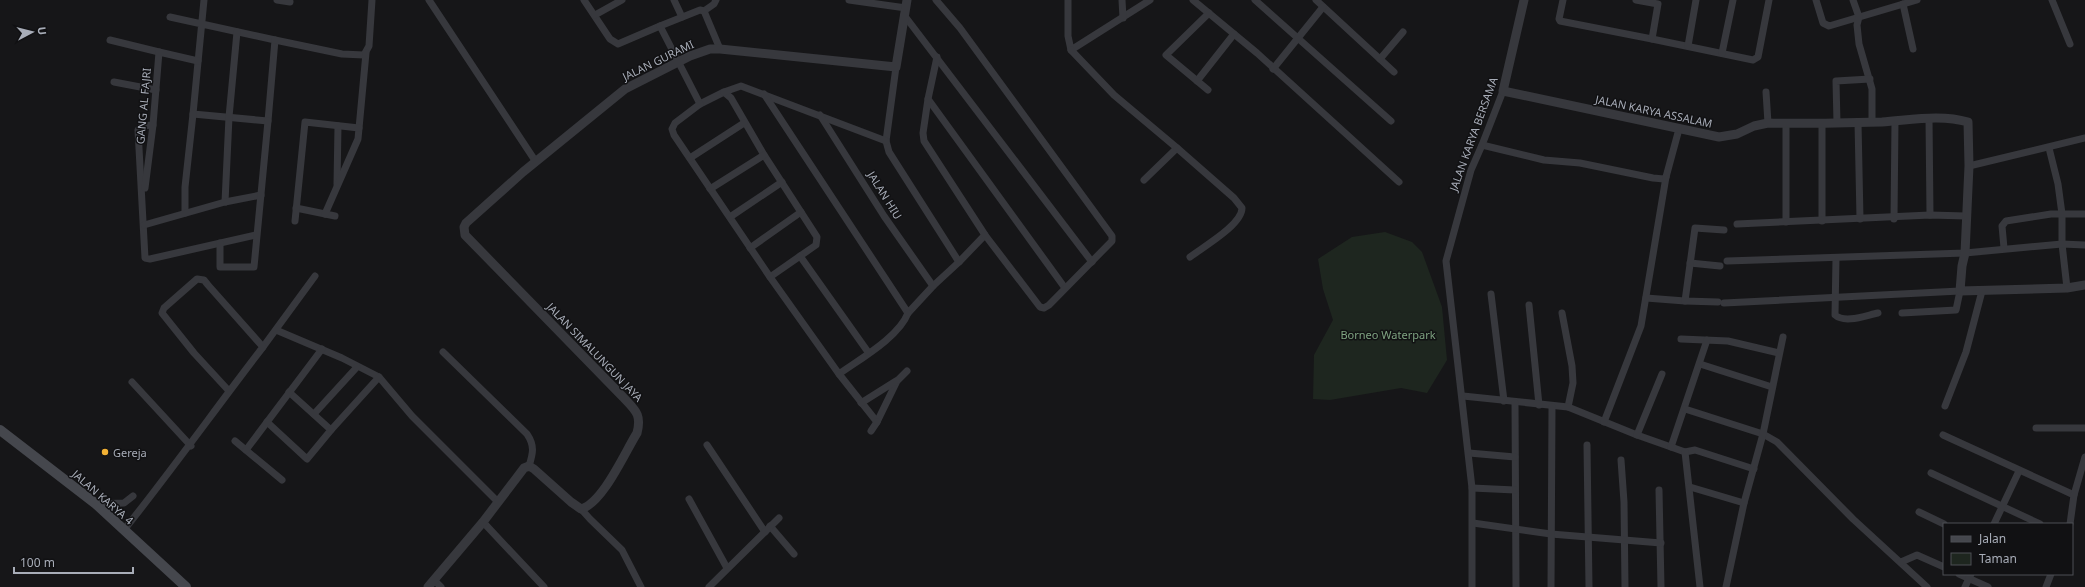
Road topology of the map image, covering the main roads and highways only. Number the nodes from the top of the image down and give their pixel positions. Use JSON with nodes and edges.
{"nodes":[{"id":1,"x":0,"y":430,"type":"edge"},
{"id":2,"x":186,"y":587,"type":"edge"}],
"edges":[{"from":1,"to":2,"type":"main road","name":"JALAN KARYA 4"}]}
